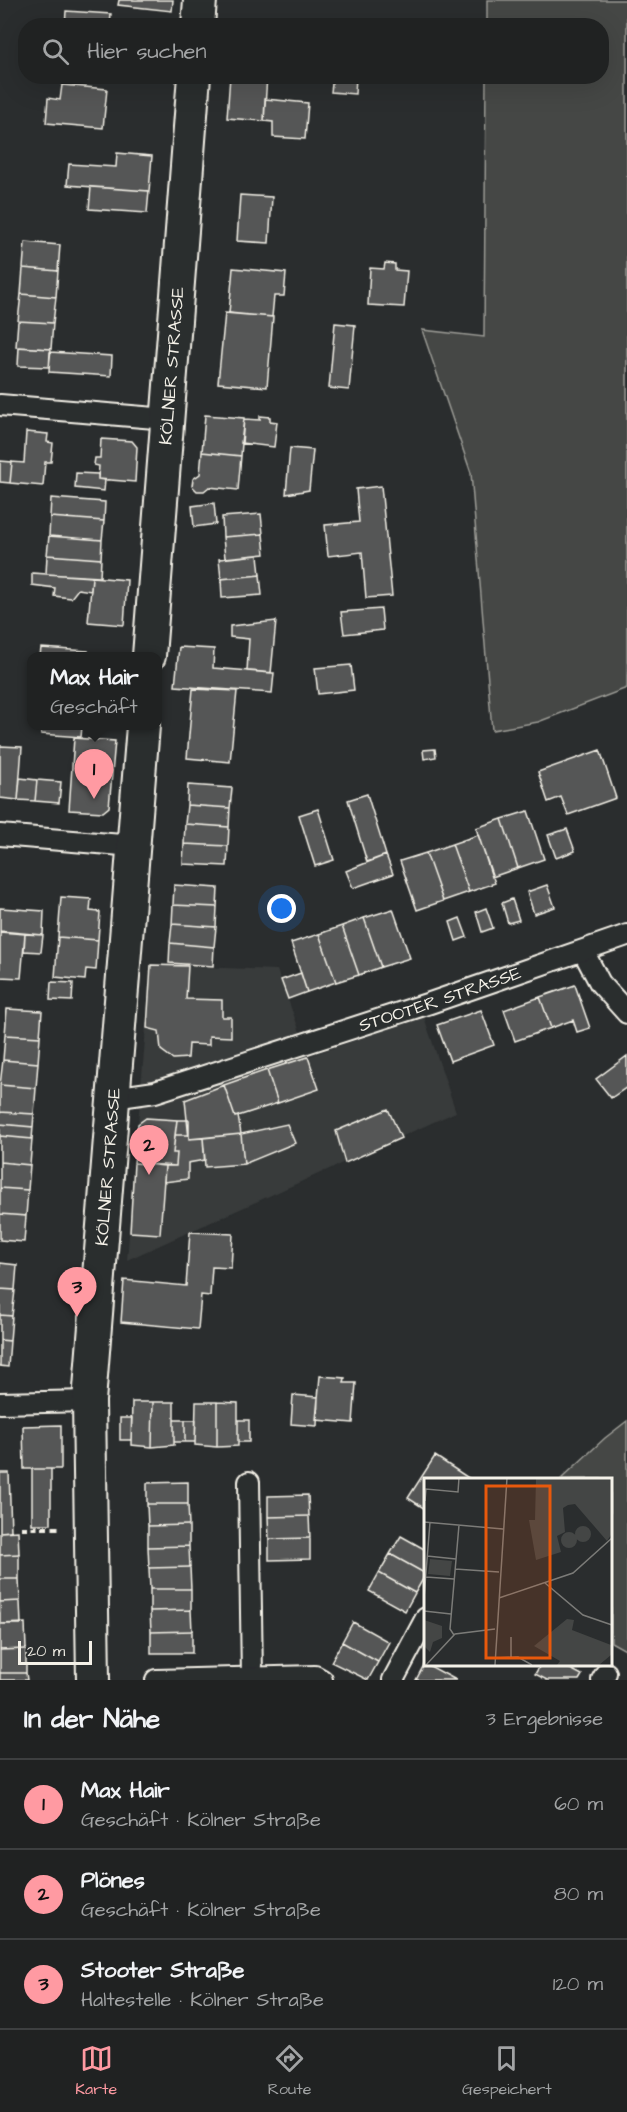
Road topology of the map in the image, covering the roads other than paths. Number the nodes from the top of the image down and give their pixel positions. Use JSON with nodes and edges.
{"nodes":[{"id":1,"x":200,"y":0,"type":"edge"},
{"id":2,"x":199,"y":18,"type":"edge"},
{"id":3,"x":193,"y":84,"type":"edge"},
{"id":4,"x":0,"y":405,"type":"edge"},
{"id":5,"x":167,"y":419,"type":"junction"},
{"id":6,"x":149,"y":652,"type":"edge"},
{"id":7,"x":143,"y":730,"type":"edge"},
{"id":8,"x":0,"y":835,"type":"edge"},
{"id":9,"x":134,"y":846,"type":"junction"},
{"id":10,"x":627,"y":935,"type":"edge"},
{"id":11,"x":583,"y":951,"type":"junction"},
{"id":12,"x":627,"y":1013,"type":"edge"},
{"id":13,"x":113,"y":1098,"type":"junction"},
{"id":14,"x":89,"y":1401,"type":"junction"},
{"id":15,"x":0,"y":1403,"type":"edge"},
{"id":16,"x":249,"y":1482,"type":"dead end"},
{"id":17,"x":424,"y":1622,"type":"edge"},
{"id":18,"x":252,"y":1677,"type":"junction"},
{"id":19,"x":93,"y":1680,"type":"edge"},
{"id":20,"x":156,"y":1680,"type":"edge"},
{"id":21,"x":322,"y":1680,"type":"edge"},
{"id":22,"x":393,"y":1680,"type":"edge"}],
"edges":[{"from":1,"to":2,"type":"main road"},
{"from":3,"to":5,"type":"main road","name":"KÖLNER STRASSE"},
{"from":4,"to":5,"type":"street"},
{"from":5,"to":6,"type":"main road","name":"KÖLNER STRASSE"},
{"from":7,"to":9,"type":"main road","name":"KÖLNER STRASSE"},
{"from":8,"to":9,"type":"street"},
{"from":9,"to":13,"type":"main road","name":"KÖLNER STRASSE"},
{"from":10,"to":11,"type":"street","name":"STOOTER STRASSE"},
{"from":11,"to":12,"type":"street"},
{"from":11,"to":13,"type":"street","name":"STOOTER STRASSE"},
{"from":13,"to":14,"type":"main road","name":"KÖLNER STRASSE"},
{"from":14,"to":15,"type":"street"},
{"from":14,"to":19,"type":"main road","name":"KÖLNER STRASSE"},
{"from":16,"to":18,"type":"street"},
{"from":17,"to":22,"type":"street"},
{"from":18,"to":20,"type":"street"},
{"from":18,"to":21,"type":"street"}]}
